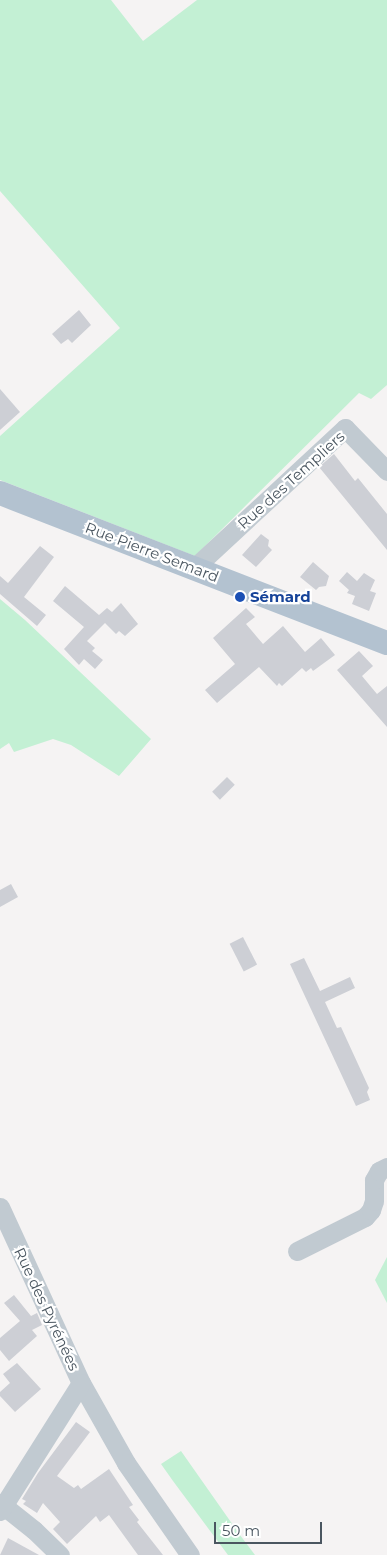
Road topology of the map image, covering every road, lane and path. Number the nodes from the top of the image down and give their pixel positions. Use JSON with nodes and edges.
{"nodes":[{"id":1,"x":387,"y":471,"type":"edge"},
{"id":2,"x":0,"y":493,"type":"edge"},
{"id":3,"x":194,"y":568,"type":"junction"},
{"id":4,"x":387,"y":643,"type":"edge"},
{"id":5,"x":387,"y":1166,"type":"edge"},
{"id":6,"x":0,"y":1207,"type":"edge"},
{"id":7,"x":297,"y":1250,"type":"dead end"},
{"id":8,"x":81,"y":1383,"type":"junction"},
{"id":9,"x":1,"y":1507,"type":"edge"},
{"id":10,"x":60,"y":1555,"type":"edge"},
{"id":11,"x":190,"y":1555,"type":"edge"}],
"edges":[{"from":1,"to":3,"type":"street","name":"Rue des Templiers"},
{"from":2,"to":3,"type":"main road","name":"Rue Pierre Semard"},
{"from":3,"to":4,"type":"main road","name":"Rue Pierre Semard"},
{"from":5,"to":7,"type":"street"},
{"from":6,"to":8,"type":"street","name":"Rue des Pyrénées"},
{"from":8,"to":9,"type":"street"},
{"from":8,"to":11,"type":"street","name":"Rue des Pyrénées"},
{"from":9,"to":10,"type":"street"}]}
